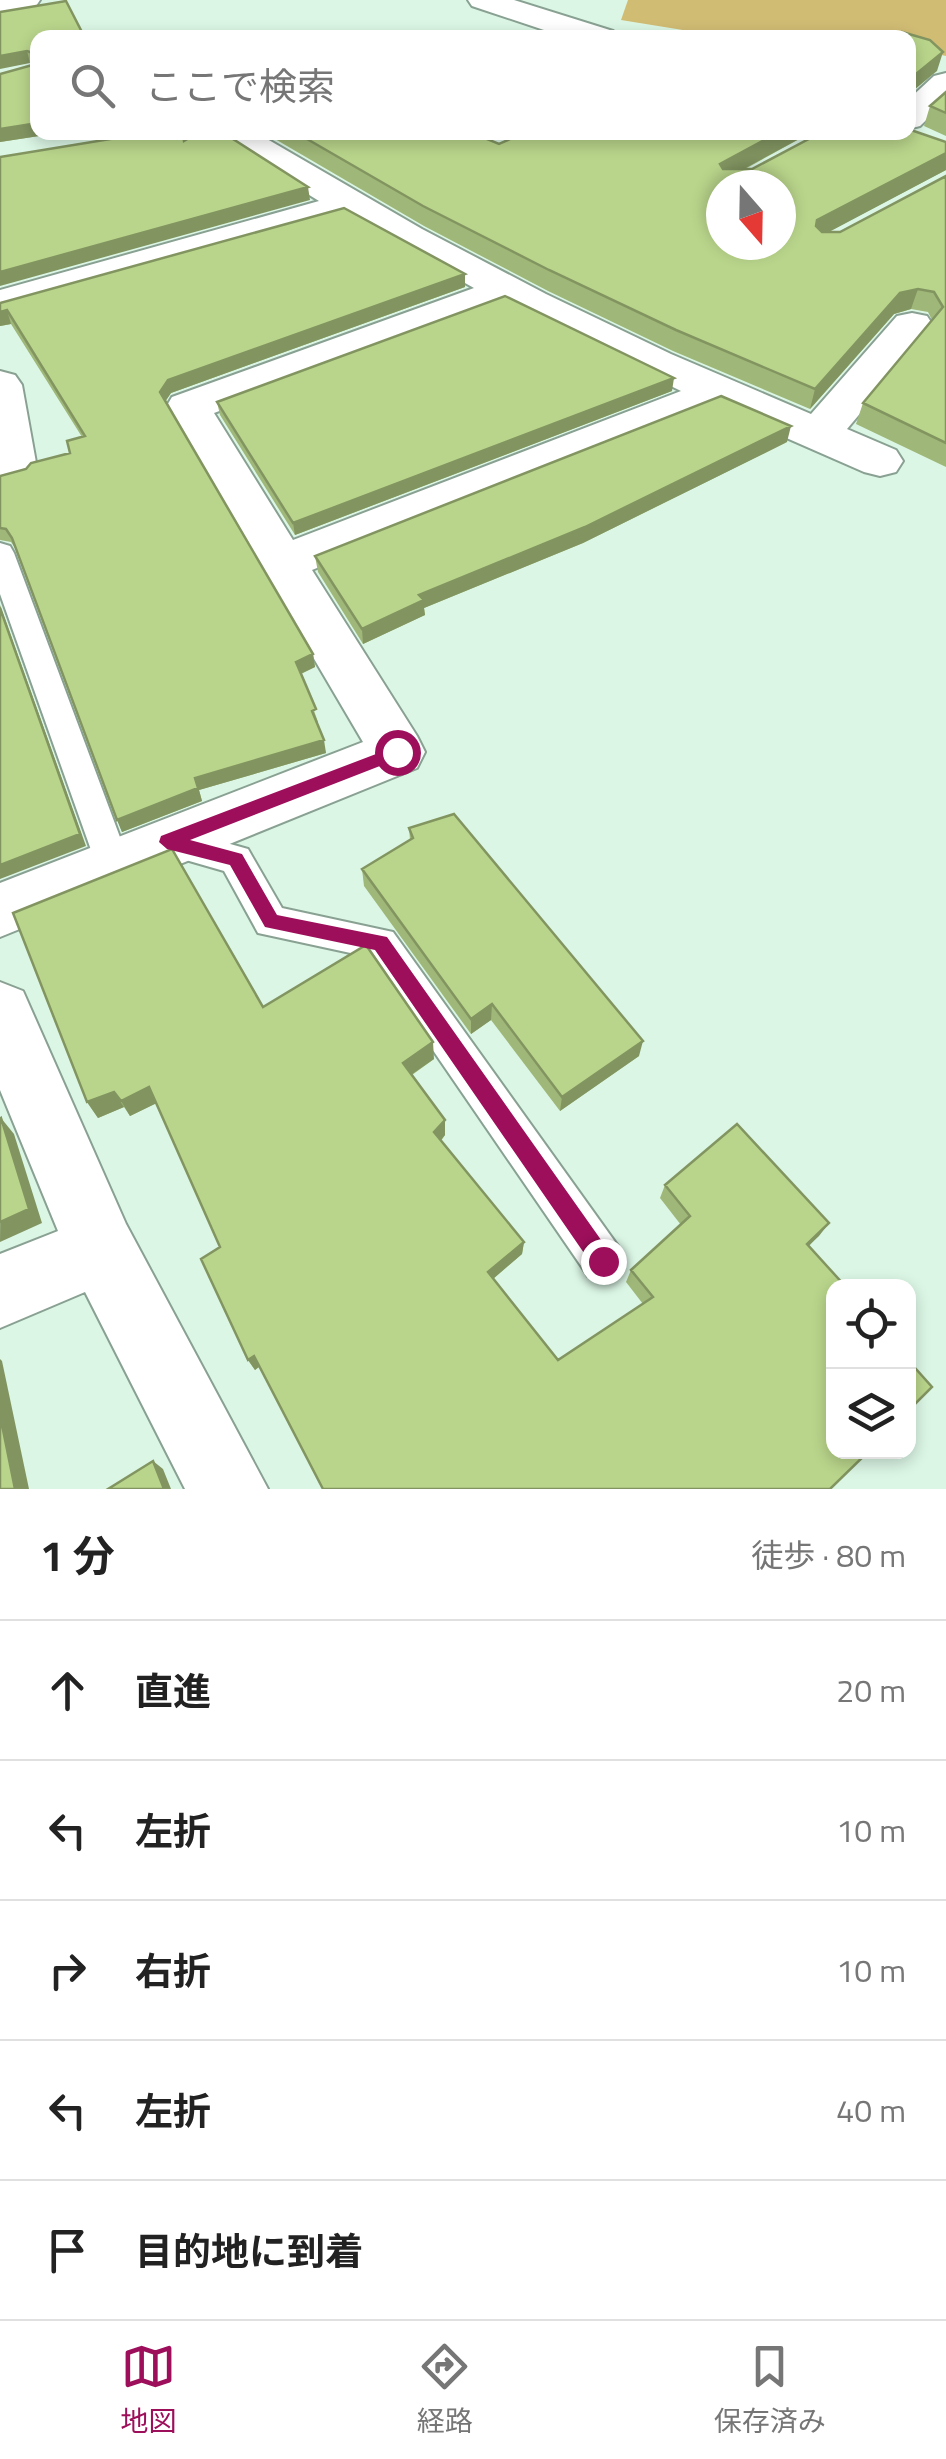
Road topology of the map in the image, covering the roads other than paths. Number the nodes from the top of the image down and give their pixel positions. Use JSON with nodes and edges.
{"nodes":[{"id":1,"x":24,"y":0,"type":"edge"},
{"id":2,"x":483,"y":0,"type":"edge"},
{"id":3,"x":0,"y":7,"type":"edge"},
{"id":4,"x":577,"y":30,"type":"edge"},
{"id":5,"x":946,"y":83,"type":"edge"},
{"id":6,"x":916,"y":126,"type":"edge"},
{"id":7,"x":243,"y":140,"type":"edge"},
{"id":8,"x":347,"y":205,"type":"junction"},
{"id":9,"x":510,"y":289,"type":"junction"},
{"id":10,"x":0,"y":304,"type":"edge"},
{"id":11,"x":912,"y":325,"type":"dead end"},
{"id":12,"x":0,"y":385,"type":"edge"},
{"id":13,"x":719,"y":392,"type":"junction"},
{"id":14,"x":820,"y":432,"type":"junction"},
{"id":15,"x":880,"y":461,"type":"dead end"},
{"id":16,"x":0,"y":472,"type":"edge"},
{"id":17,"x":0,"y":553,"type":"edge"},
{"id":18,"x":282,"y":563,"type":"junction"},
{"id":19,"x":167,"y":842,"type":"junction"},
{"id":20,"x":114,"y":864,"type":"junction"},
{"id":21,"x":0,"y":910,"type":"edge"},
{"id":22,"x":0,"y":1012,"type":"edge"},
{"id":23,"x":101,"y":1249,"type":"junction"},
{"id":24,"x":603,"y":1261,"type":"dead end"},
{"id":25,"x":0,"y":1292,"type":"edge"},
{"id":26,"x":228,"y":1489,"type":"edge"}],
"edges":[{"from":1,"to":3,"type":"street"},
{"from":2,"to":4,"type":"street"},
{"from":5,"to":6,"type":"street"},
{"from":7,"to":8,"type":"street"},
{"from":8,"to":9,"type":"street"},
{"from":8,"to":10,"type":"street"},
{"from":9,"to":13,"type":"street"},
{"from":9,"to":18,"type":"street"},
{"from":11,"to":14,"type":"street"},
{"from":12,"to":16,"type":"street"},
{"from":13,"to":14,"type":"street"},
{"from":13,"to":18,"type":"street"},
{"from":14,"to":15,"type":"street"},
{"from":17,"to":20,"type":"lane"},
{"from":18,"to":19,"type":"street"},
{"from":19,"to":20,"type":"street"},
{"from":19,"to":24,"type":"lane"},
{"from":20,"to":21,"type":"street"},
{"from":22,"to":23,"type":"street"},
{"from":23,"to":25,"type":"street"},
{"from":23,"to":26,"type":"street"}]}
